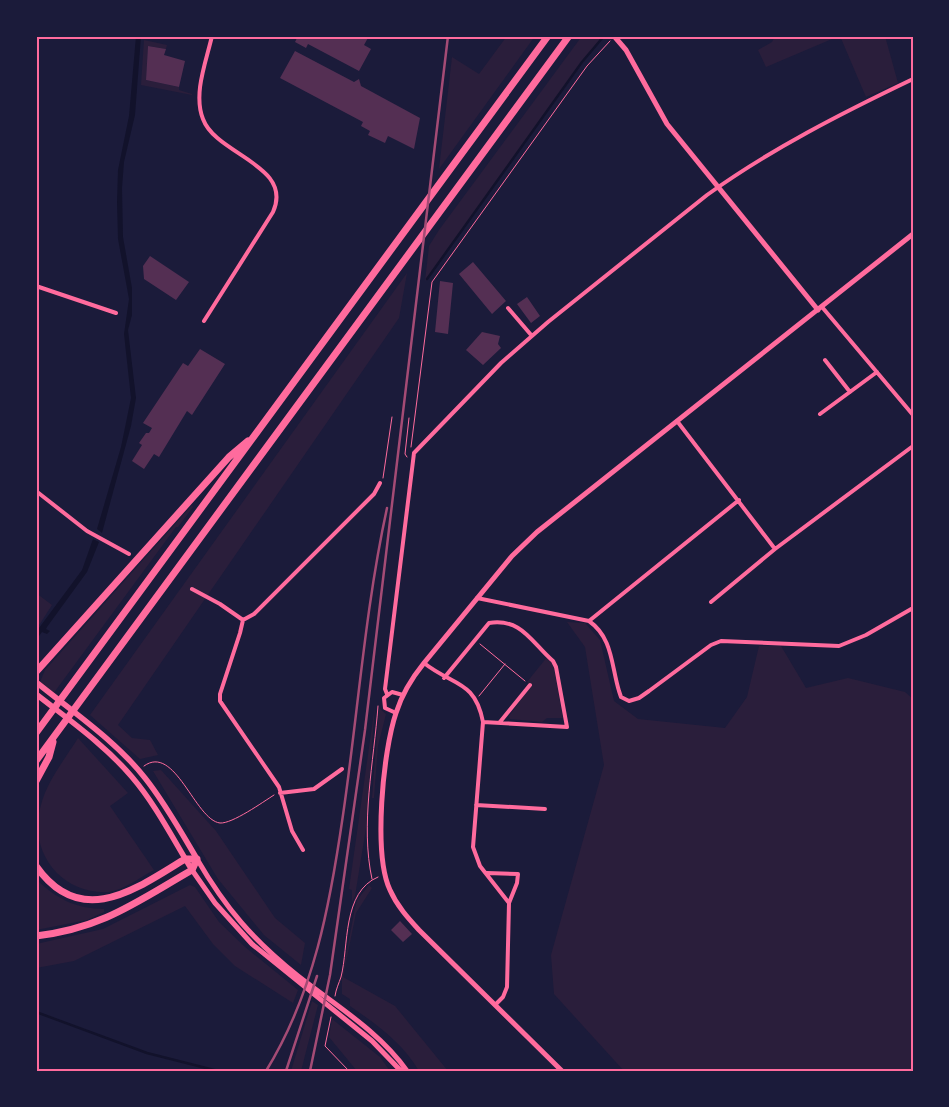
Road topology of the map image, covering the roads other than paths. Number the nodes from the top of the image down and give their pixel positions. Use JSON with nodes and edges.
{"nodes":[{"id":1,"x":212,"y":36,"type":"edge"},
{"id":2,"x":548,"y":36,"type":"edge"},
{"id":3,"x":569,"y":36,"type":"edge"},
{"id":4,"x":612,"y":38,"type":"edge"},
{"id":5,"x":913,"y":78,"type":"edge"},
{"id":6,"x":717,"y":188,"type":"junction"},
{"id":7,"x":913,"y":234,"type":"edge"},
{"id":8,"x":36,"y":286,"type":"edge"},
{"id":9,"x":508,"y":308,"type":"dead end"},
{"id":10,"x":820,"y":309,"type":"junction"},
{"id":11,"x":116,"y":313,"type":"dead end"},
{"id":12,"x":204,"y":321,"type":"dead end"},
{"id":13,"x":532,"y":336,"type":"junction"},
{"id":14,"x":825,"y":360,"type":"dead end"},
{"id":15,"x":877,"y":372,"type":"junction"},
{"id":16,"x":850,"y":392,"type":"junction"},
{"id":17,"x":820,"y":414,"type":"dead end"},
{"id":18,"x":913,"y":415,"type":"edge"},
{"id":19,"x":677,"y":421,"type":"junction"},
{"id":20,"x":258,"y":433,"type":"junction"},
{"id":21,"x":913,"y":446,"type":"edge"},
{"id":22,"x":380,"y":483,"type":"road end"},
{"id":23,"x":36,"y":491,"type":"edge"},
{"id":24,"x":740,"y":500,"type":"junction"},
{"id":25,"x":775,"y":549,"type":"junction"},
{"id":26,"x":128,"y":554,"type":"dead end"},
{"id":27,"x":192,"y":589,"type":"dead end"},
{"id":28,"x":477,"y":598,"type":"junction"},
{"id":29,"x":711,"y":602,"type":"dead end"},
{"id":30,"x":913,"y":608,"type":"edge"},
{"id":31,"x":243,"y":620,"type":"junction"},
{"id":32,"x":589,"y":621,"type":"junction"},
{"id":33,"x":424,"y":664,"type":"junction"},
{"id":34,"x":36,"y":672,"type":"edge"},
{"id":35,"x":444,"y":678,"type":"junction"},
{"id":36,"x":36,"y":682,"type":"edge"},
{"id":37,"x":530,"y":685,"type":"road end"},
{"id":38,"x":36,"y":694,"type":"edge"},
{"id":39,"x":387,"y":694,"type":"junction"},
{"id":40,"x":403,"y":695,"type":"junction"},
{"id":41,"x":56,"y":697,"type":"junction"},
{"id":42,"x":396,"y":713,"type":"junction"},
{"id":43,"x":483,"y":722,"type":"junction"},
{"id":44,"x":500,"y":723,"type":"junction"},
{"id":45,"x":36,"y":733,"type":"edge"},
{"id":46,"x":55,"y":736,"type":"junction"},
{"id":47,"x":36,"y":761,"type":"edge"},
{"id":48,"x":342,"y":769,"type":"dead end"},
{"id":49,"x":36,"y":781,"type":"edge"},
{"id":50,"x":280,"y":793,"type":"junction"},
{"id":51,"x":476,"y":804,"type":"junction"},
{"id":52,"x":545,"y":809,"type":"dead end"},
{"id":53,"x":303,"y":850,"type":"dead end"},
{"id":54,"x":186,"y":859,"type":"junction"},
{"id":55,"x":197,"y":859,"type":"junction"},
{"id":56,"x":36,"y":866,"type":"edge"},
{"id":57,"x":192,"y":870,"type":"junction"},
{"id":58,"x":486,"y":873,"type":"junction"},
{"id":59,"x":509,"y":903,"type":"junction"},
{"id":60,"x":36,"y":936,"type":"edge"},
{"id":61,"x":296,"y":977,"type":"junction"},
{"id":62,"x":496,"y":1004,"type":"junction"},
{"id":63,"x":341,"y":1013,"type":"junction"},
{"id":64,"x":401,"y":1071,"type":"edge"},
{"id":65,"x":407,"y":1071,"type":"edge"},
{"id":66,"x":562,"y":1071,"type":"edge"}],
"edges":[{"from":1,"to":12,"type":"street"},
{"from":2,"to":20,"type":"highway"},
{"from":3,"to":46,"type":"highway"},
{"from":4,"to":6,"type":"street"},
{"from":5,"to":6,"type":"street"},
{"from":6,"to":10,"type":"street"},
{"from":6,"to":13,"type":"street"},
{"from":7,"to":10,"type":"street"},
{"from":8,"to":11,"type":"street"},
{"from":9,"to":13,"type":"street"},
{"from":10,"to":15,"type":"street"},
{"from":10,"to":19,"type":"street"},
{"from":13,"to":39,"type":"street"},
{"from":14,"to":16,"type":"street"},
{"from":15,"to":16,"type":"street"},
{"from":15,"to":18,"type":"street"},
{"from":16,"to":17,"type":"street"},
{"from":19,"to":24,"type":"street"},
{"from":19,"to":28,"type":"street"},
{"from":20,"to":34,"type":"highway"},
{"from":20,"to":45,"type":"highway"},
{"from":21,"to":25,"type":"street"},
{"from":22,"to":31,"type":"street"},
{"from":23,"to":26,"type":"street"},
{"from":24,"to":25,"type":"street"},
{"from":24,"to":32,"type":"street"},
{"from":25,"to":29,"type":"street"},
{"from":27,"to":31,"type":"street"},
{"from":28,"to":32,"type":"street"},
{"from":28,"to":33,"type":"street"},
{"from":30,"to":32,"type":"street"},
{"from":31,"to":50,"type":"street"},
{"from":33,"to":35,"type":"street"},
{"from":33,"to":40,"type":"street"},
{"from":35,"to":43,"type":"street"},
{"from":35,"to":44,"type":"street"},
{"from":36,"to":41,"type":"main road"},
{"from":37,"to":44,"type":"street"},
{"from":38,"to":41,"type":"main road"},
{"from":38,"to":54,"type":"main road"},
{"from":39,"to":40,"type":"street"},
{"from":39,"to":42,"type":"street"},
{"from":40,"to":42,"type":"street"},
{"from":41,"to":55,"type":"main road"},
{"from":42,"to":62,"type":"street"},
{"from":43,"to":44,"type":"street"},
{"from":43,"to":51,"type":"street"},
{"from":46,"to":47,"type":"highway"},
{"from":46,"to":49,"type":"highway"},
{"from":48,"to":50,"type":"street"},
{"from":50,"to":53,"type":"street"},
{"from":51,"to":52,"type":"street"},
{"from":51,"to":58,"type":"street"},
{"from":54,"to":55,"type":"highway"},
{"from":54,"to":56,"type":"highway"},
{"from":54,"to":57,"type":"main road"},
{"from":55,"to":57,"type":"highway"},
{"from":55,"to":61,"type":"street"},
{"from":57,"to":60,"type":"highway"},
{"from":57,"to":61,"type":"street"},
{"from":58,"to":59,"type":"street"},
{"from":58,"to":59,"type":"street"},
{"from":59,"to":62,"type":"street"},
{"from":61,"to":63,"type":"street"},
{"from":62,"to":66,"type":"street"},
{"from":63,"to":64,"type":"street"},
{"from":63,"to":65,"type":"street"}]}
